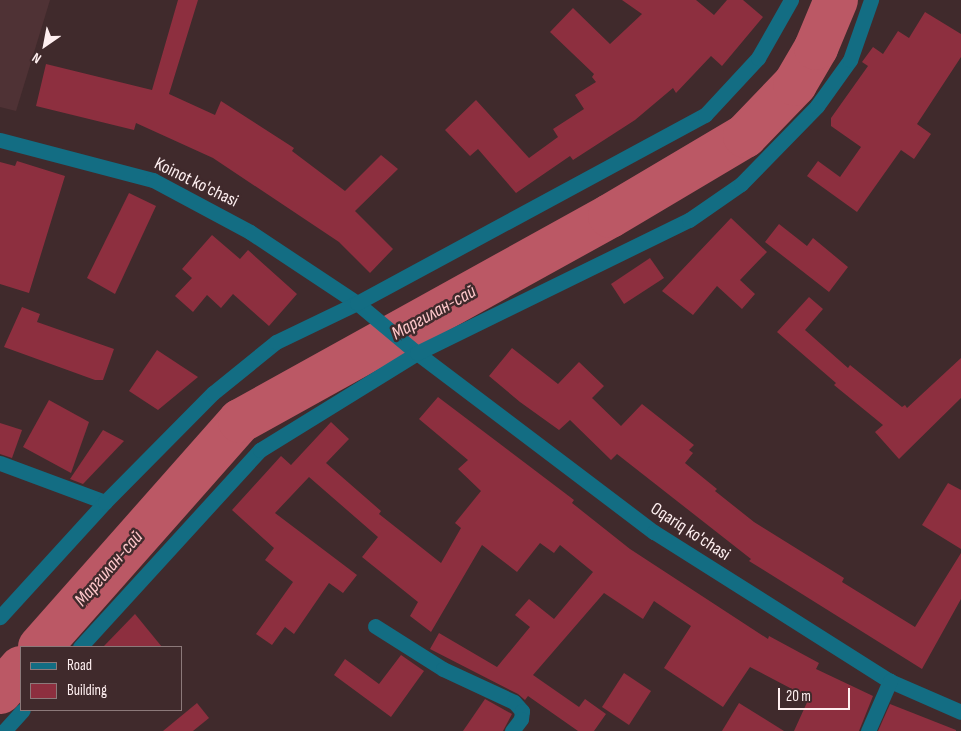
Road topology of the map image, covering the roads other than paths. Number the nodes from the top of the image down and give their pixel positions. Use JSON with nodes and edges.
{"nodes":[{"id":1,"x":791,"y":0,"type":"edge"},
{"id":2,"x":871,"y":0,"type":"edge"},
{"id":3,"x":0,"y":140,"type":"edge"},
{"id":4,"x":357,"y":303,"type":"junction"},
{"id":5,"x":417,"y":353,"type":"junction"},
{"id":6,"x":0,"y":463,"type":"edge"},
{"id":7,"x":104,"y":502,"type":"junction"},
{"id":8,"x":0,"y":617,"type":"edge"},
{"id":9,"x":375,"y":626,"type":"dead end"},
{"id":10,"x":81,"y":646,"type":"edge"},
{"id":11,"x":890,"y":681,"type":"junction"},
{"id":12,"x":22,"y":711,"type":"edge"},
{"id":13,"x":961,"y":712,"type":"edge"},
{"id":14,"x":4,"y":731,"type":"edge"},
{"id":15,"x":512,"y":731,"type":"edge"},
{"id":16,"x":868,"y":731,"type":"edge"}],
"edges":[{"from":1,"to":4,"type":"street"},
{"from":2,"to":5,"type":"street"},
{"from":3,"to":4,"type":"street","name":"Koinot ko'chasi"},
{"from":4,"to":5,"type":"street","name":"Koinot ko'chasi"},
{"from":4,"to":7,"type":"street"},
{"from":5,"to":10,"type":"street"},
{"from":5,"to":11,"type":"street","name":"Oqariq ko'chasi"},
{"from":6,"to":7,"type":"street"},
{"from":7,"to":8,"type":"street"},
{"from":9,"to":15,"type":"street"},
{"from":11,"to":13,"type":"street","name":"Oqariq ko'chasi"},
{"from":11,"to":16,"type":"street"},
{"from":12,"to":14,"type":"street"}]}
